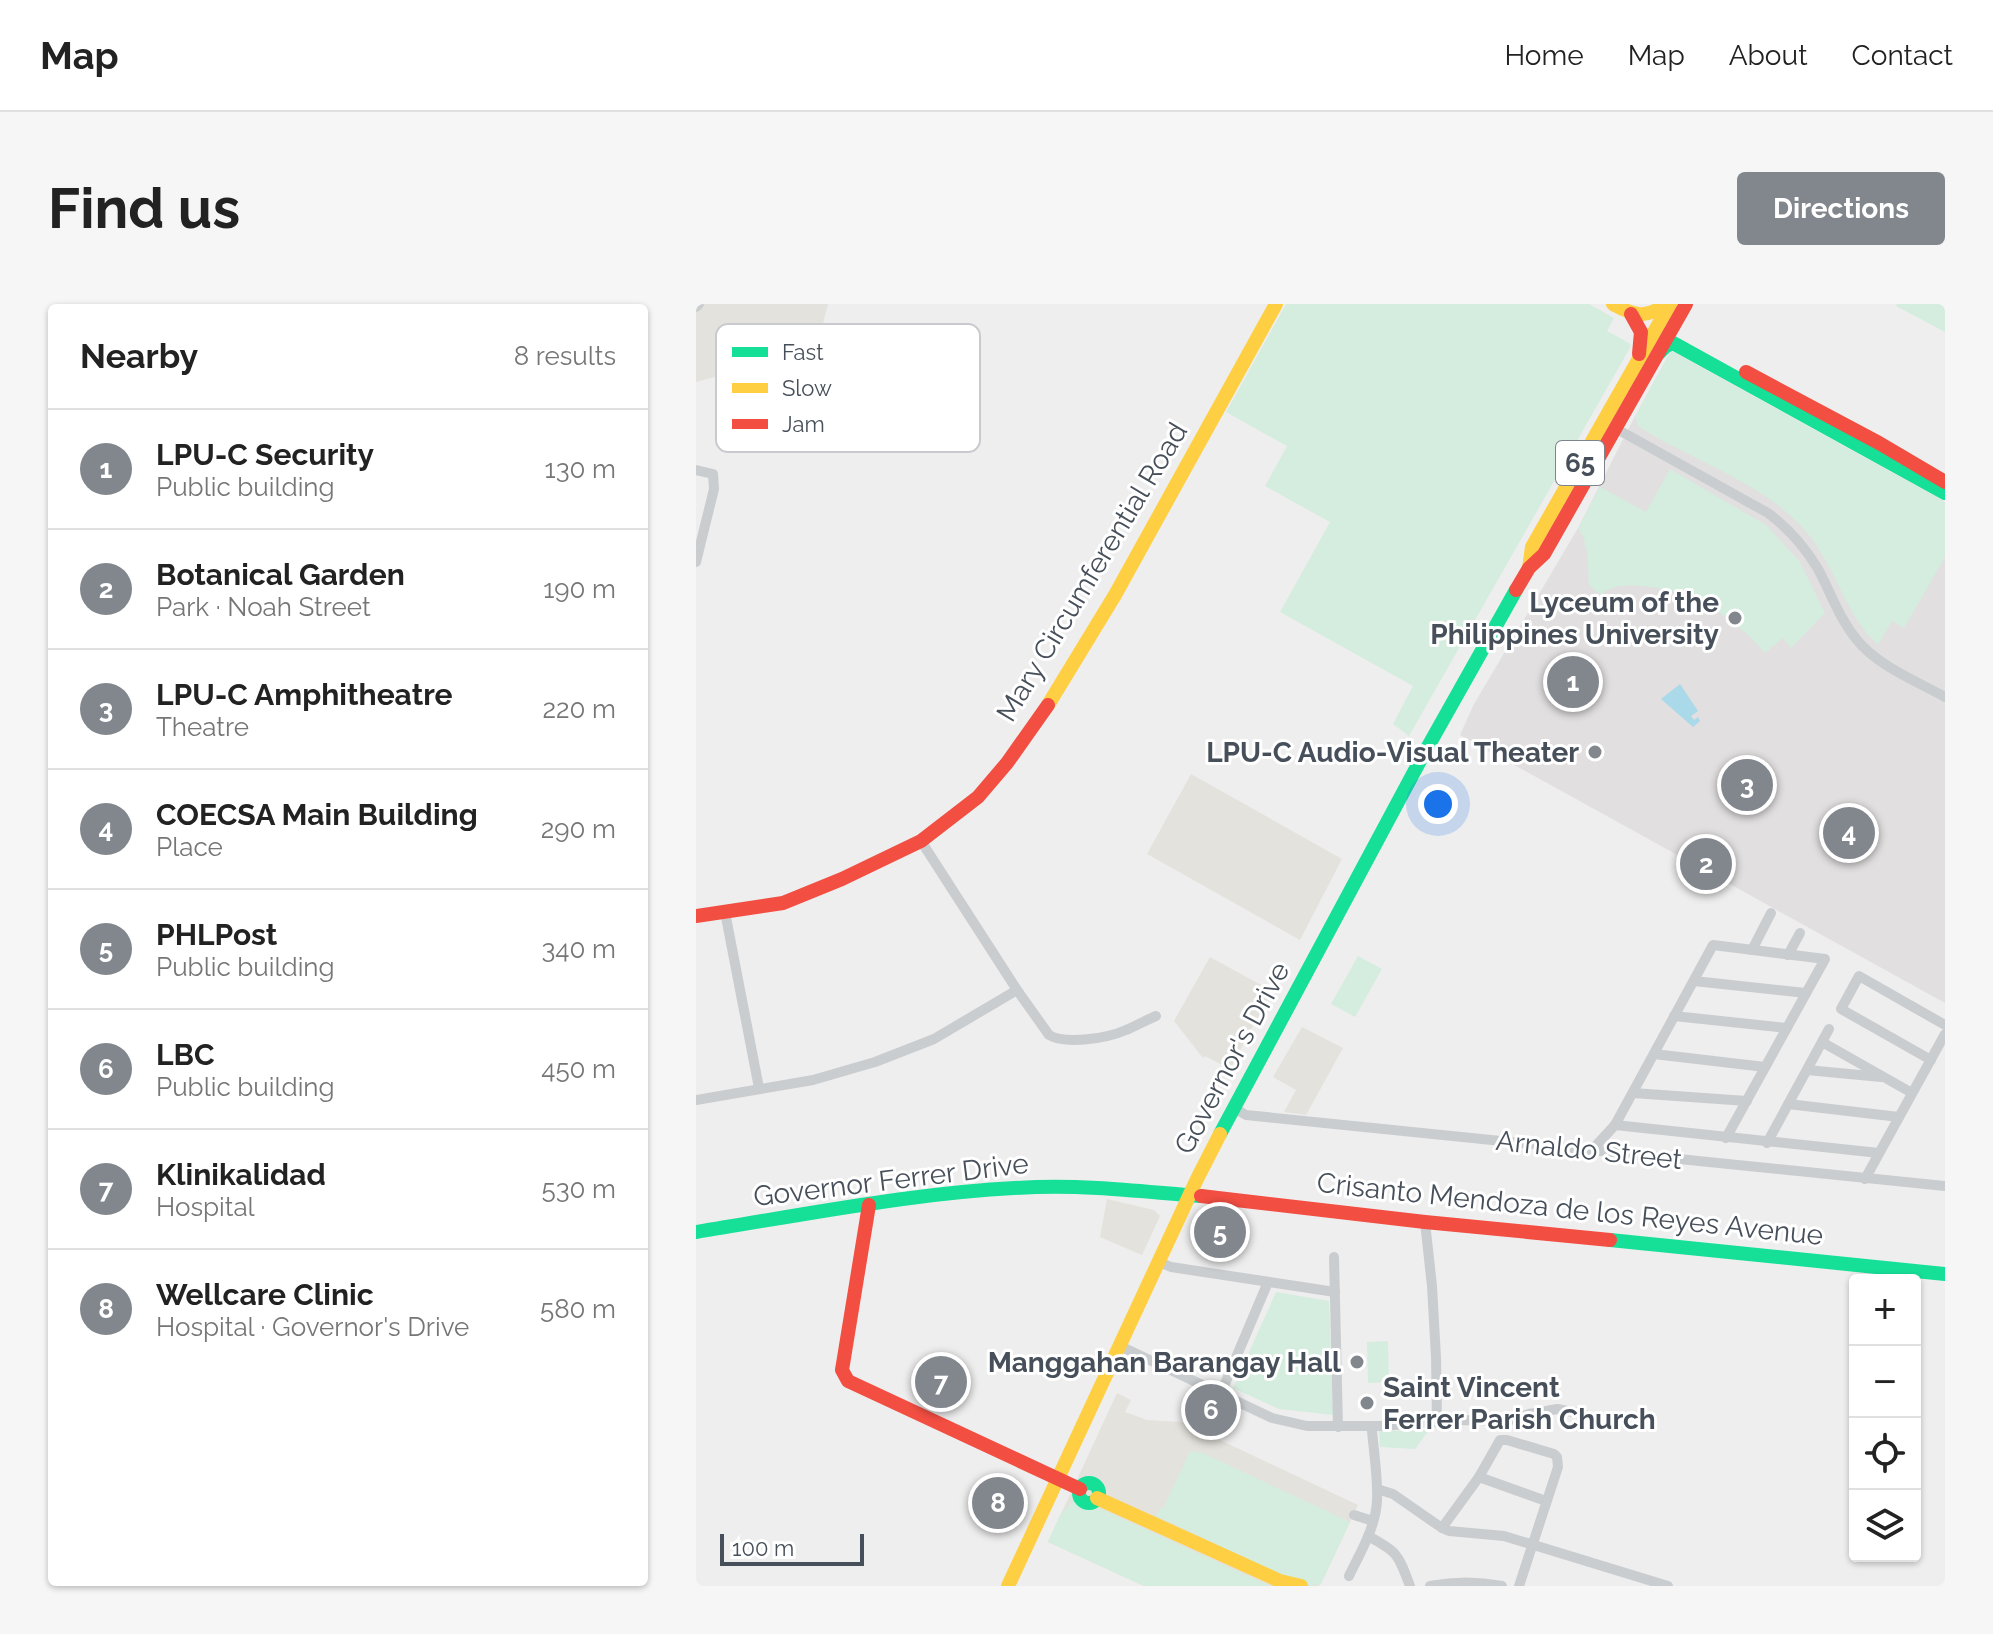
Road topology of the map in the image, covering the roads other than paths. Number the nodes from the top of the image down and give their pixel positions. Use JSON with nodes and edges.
{"nodes":[{"id":1,"x":1276,"y":304,"type":"edge"},
{"id":2,"x":1613,"y":304,"type":"edge"},
{"id":3,"x":1668,"y":304,"type":"edge"},
{"id":4,"x":1682,"y":310,"type":"edge"},
{"id":5,"x":1631,"y":314,"type":"junction"},
{"id":6,"x":1658,"y":353,"type":"junction"},
{"id":7,"x":1638,"y":360,"type":"junction"},
{"id":8,"x":1615,"y":428,"type":"junction"},
{"id":9,"x":696,"y":470,"type":"edge"},
{"id":10,"x":1945,"y":482,"type":"edge"},
{"id":11,"x":1945,"y":493,"type":"edge"},
{"id":12,"x":696,"y":562,"type":"edge"},
{"id":13,"x":1529,"y":568,"type":"junction"},
{"id":14,"x":1945,"y":697,"type":"edge"},
{"id":15,"x":921,"y":841,"type":"junction"},
{"id":16,"x":725,"y":912,"type":"junction"},
{"id":17,"x":1771,"y":913,"type":"dead end"},
{"id":18,"x":696,"y":916,"type":"edge"},
{"id":19,"x":1800,"y":933,"type":"dead end"},
{"id":20,"x":1752,"y":950,"type":"junction"},
{"id":21,"x":1788,"y":955,"type":"junction"},
{"id":22,"x":1694,"y":981,"type":"junction"},
{"id":23,"x":1017,"y":990,"type":"junction"},
{"id":24,"x":1806,"y":993,"type":"junction"},
{"id":25,"x":1156,"y":1016,"type":"dead end"},
{"id":26,"x":1674,"y":1016,"type":"junction"},
{"id":27,"x":1945,"y":1025,"type":"edge"},
{"id":28,"x":1787,"y":1028,"type":"junction"},
{"id":29,"x":1829,"y":1029,"type":"dead end"},
{"id":30,"x":1945,"y":1034,"type":"edge"},
{"id":31,"x":1822,"y":1042,"type":"junction"},
{"id":32,"x":1654,"y":1054,"type":"junction"},
{"id":33,"x":1931,"y":1060,"type":"junction"},
{"id":34,"x":1765,"y":1067,"type":"junction"},
{"id":35,"x":1807,"y":1070,"type":"junction"},
{"id":36,"x":1885,"y":1077,"type":"junction"},
{"id":37,"x":759,"y":1088,"type":"junction"},
{"id":38,"x":1633,"y":1093,"type":"junction"},
{"id":39,"x":1912,"y":1093,"type":"junction"},
{"id":40,"x":696,"y":1100,"type":"edge"},
{"id":41,"x":1747,"y":1101,"type":"junction"},
{"id":42,"x":1788,"y":1104,"type":"junction"},
{"id":43,"x":1234,"y":1108,"type":"junction"},
{"id":44,"x":1899,"y":1117,"type":"junction"},
{"id":45,"x":1615,"y":1125,"type":"junction"},
{"id":46,"x":1726,"y":1138,"type":"junction"},
{"id":47,"x":1767,"y":1143,"type":"junction"},
{"id":48,"x":1592,"y":1150,"type":"junction"},
{"id":49,"x":1879,"y":1153,"type":"junction"},
{"id":50,"x":1865,"y":1179,"type":"junction"},
{"id":51,"x":1945,"y":1186,"type":"edge"},
{"id":52,"x":1189,"y":1196,"type":"junction"},
{"id":53,"x":869,"y":1205,"type":"junction"},
{"id":54,"x":1425,"y":1222,"type":"junction"},
{"id":55,"x":696,"y":1232,"type":"edge"},
{"id":56,"x":1334,"y":1257,"type":"dead end"},
{"id":57,"x":1159,"y":1262,"type":"junction"},
{"id":58,"x":1945,"y":1274,"type":"edge"},
{"id":59,"x":1268,"y":1282,"type":"junction"},
{"id":60,"x":1335,"y":1292,"type":"junction"},
{"id":61,"x":1120,"y":1346,"type":"junction"},
{"id":62,"x":1221,"y":1393,"type":"junction"},
{"id":63,"x":1584,"y":1414,"type":"dead end"},
{"id":64,"x":1437,"y":1423,"type":"junction"},
{"id":65,"x":1338,"y":1427,"type":"junction"},
{"id":66,"x":1372,"y":1431,"type":"dead end"},
{"id":67,"x":1479,"y":1477,"type":"junction"},
{"id":68,"x":1058,"y":1478,"type":"junction"},
{"id":69,"x":1377,"y":1489,"type":"junction"},
{"id":70,"x":1546,"y":1501,"type":"junction"},
{"id":71,"x":1354,"y":1515,"type":"dead end"},
{"id":72,"x":1373,"y":1521,"type":"junction"},
{"id":73,"x":1442,"y":1528,"type":"junction"},
{"id":74,"x":1368,"y":1536,"type":"junction"},
{"id":75,"x":1531,"y":1544,"type":"junction"},
{"id":76,"x":1349,"y":1576,"type":"dead end"},
{"id":77,"x":1282,"y":1583,"type":"edge"},
{"id":78,"x":1008,"y":1586,"type":"edge"},
{"id":79,"x":1301,"y":1586,"type":"edge"},
{"id":80,"x":1410,"y":1586,"type":"edge"},
{"id":81,"x":1430,"y":1586,"type":"edge"},
{"id":82,"x":1502,"y":1586,"type":"edge"},
{"id":83,"x":1519,"y":1586,"type":"edge"},
{"id":84,"x":1668,"y":1586,"type":"edge"}],
"edges":[{"from":1,"to":15,"type":"main road","name":"Mary Circumferential Road"},
{"from":2,"to":5,"type":"main road"},
{"from":3,"to":5,"type":"main road"},
{"from":3,"to":7,"type":"main road","name":"Governor's Drive","number":"65"},
{"from":4,"to":6,"type":"main road","name":"Governor's Drive","number":"65"},
{"from":4,"to":10,"type":"main road"},
{"from":5,"to":7,"type":"main road"},
{"from":6,"to":8,"type":"main road","name":"Governor's Drive","number":"65"},
{"from":6,"to":11,"type":"main road"},
{"from":7,"to":13,"type":"main road","name":"Governor's Drive","number":"65"},
{"from":8,"to":13,"type":"main road","name":"Governor's Drive","number":"65"},
{"from":8,"to":14,"type":"street"},
{"from":9,"to":12,"type":"street"},
{"from":13,"to":43,"type":"main road","name":"Governor's Drive","number":"65"},
{"from":15,"to":16,"type":"main road","name":"Mary Circumferential Road"},
{"from":15,"to":23,"type":"street"},
{"from":16,"to":18,"type":"main road","name":"Mary Circumferential Road"},
{"from":16,"to":37,"type":"street"},
{"from":17,"to":20,"type":"street"},
{"from":19,"to":21,"type":"street"},
{"from":20,"to":21,"type":"street"},
{"from":20,"to":22,"type":"street"},
{"from":21,"to":24,"type":"street"},
{"from":22,"to":24,"type":"street"},
{"from":22,"to":26,"type":"street"},
{"from":23,"to":25,"type":"street"},
{"from":23,"to":37,"type":"street"},
{"from":24,"to":28,"type":"street"},
{"from":26,"to":28,"type":"street"},
{"from":26,"to":32,"type":"street"},
{"from":27,"to":33,"type":"street"},
{"from":28,"to":34,"type":"street"},
{"from":29,"to":31,"type":"street"},
{"from":30,"to":33,"type":"street"},
{"from":31,"to":35,"type":"street"},
{"from":31,"to":36,"type":"street"},
{"from":32,"to":34,"type":"street"},
{"from":32,"to":38,"type":"street"},
{"from":33,"to":39,"type":"street"},
{"from":34,"to":41,"type":"street"},
{"from":35,"to":36,"type":"street"},
{"from":35,"to":42,"type":"street"},
{"from":36,"to":39,"type":"street"},
{"from":37,"to":40,"type":"street"},
{"from":38,"to":41,"type":"street"},
{"from":38,"to":45,"type":"street"},
{"from":39,"to":44,"type":"street"},
{"from":41,"to":46,"type":"street"},
{"from":42,"to":44,"type":"street"},
{"from":42,"to":47,"type":"street"},
{"from":43,"to":48,"type":"street","name":"Arnaldo Street"},
{"from":43,"to":52,"type":"main road","name":"Governor's Drive","number":"65"},
{"from":44,"to":49,"type":"street"},
{"from":45,"to":46,"type":"street"},
{"from":45,"to":48,"type":"street"},
{"from":46,"to":47,"type":"street"},
{"from":47,"to":49,"type":"street"},
{"from":48,"to":50,"type":"street","name":"Arnaldo Street"},
{"from":49,"to":50,"type":"street"},
{"from":50,"to":51,"type":"street","name":"Arnaldo Street"},
{"from":52,"to":53,"type":"main road","name":"Governor Ferrer Drive"},
{"from":52,"to":54,"type":"main road","name":"Crisanto Mendoza de los Reyes Avenue"},
{"from":52,"to":57,"type":"main road","name":"Governor's Drive","number":"65"},
{"from":53,"to":55,"type":"main road","name":"Governor Ferrer Drive"},
{"from":53,"to":68,"type":"main road"},
{"from":54,"to":58,"type":"main road","name":"Crisanto Mendoza de los Reyes Avenue"},
{"from":54,"to":64,"type":"street"},
{"from":56,"to":60,"type":"street"},
{"from":57,"to":59,"type":"street"},
{"from":57,"to":61,"type":"main road","name":"Governor's Drive","number":"65"},
{"from":59,"to":60,"type":"street"},
{"from":59,"to":62,"type":"street"},
{"from":60,"to":65,"type":"street"},
{"from":61,"to":62,"type":"street"},
{"from":61,"to":68,"type":"main road","name":"Governor's Drive","number":"65"},
{"from":62,"to":65,"type":"street"},
{"from":63,"to":64,"type":"street"},
{"from":64,"to":65,"type":"street"},
{"from":66,"to":69,"type":"street"},
{"from":67,"to":70,"type":"street"},
{"from":67,"to":70,"type":"street"},
{"from":67,"to":73,"type":"street"},
{"from":68,"to":77,"type":"main road"},
{"from":68,"to":78,"type":"main road","name":"Governor's Drive","number":"65"},
{"from":69,"to":72,"type":"street"},
{"from":69,"to":73,"type":"street"},
{"from":70,"to":75,"type":"street"},
{"from":71,"to":72,"type":"street"},
{"from":72,"to":74,"type":"street"},
{"from":73,"to":75,"type":"street"},
{"from":74,"to":76,"type":"street"},
{"from":74,"to":80,"type":"street"},
{"from":75,"to":83,"type":"street"},
{"from":75,"to":84,"type":"street"},
{"from":77,"to":79,"type":"main road"},
{"from":81,"to":82,"type":"street"}]}
